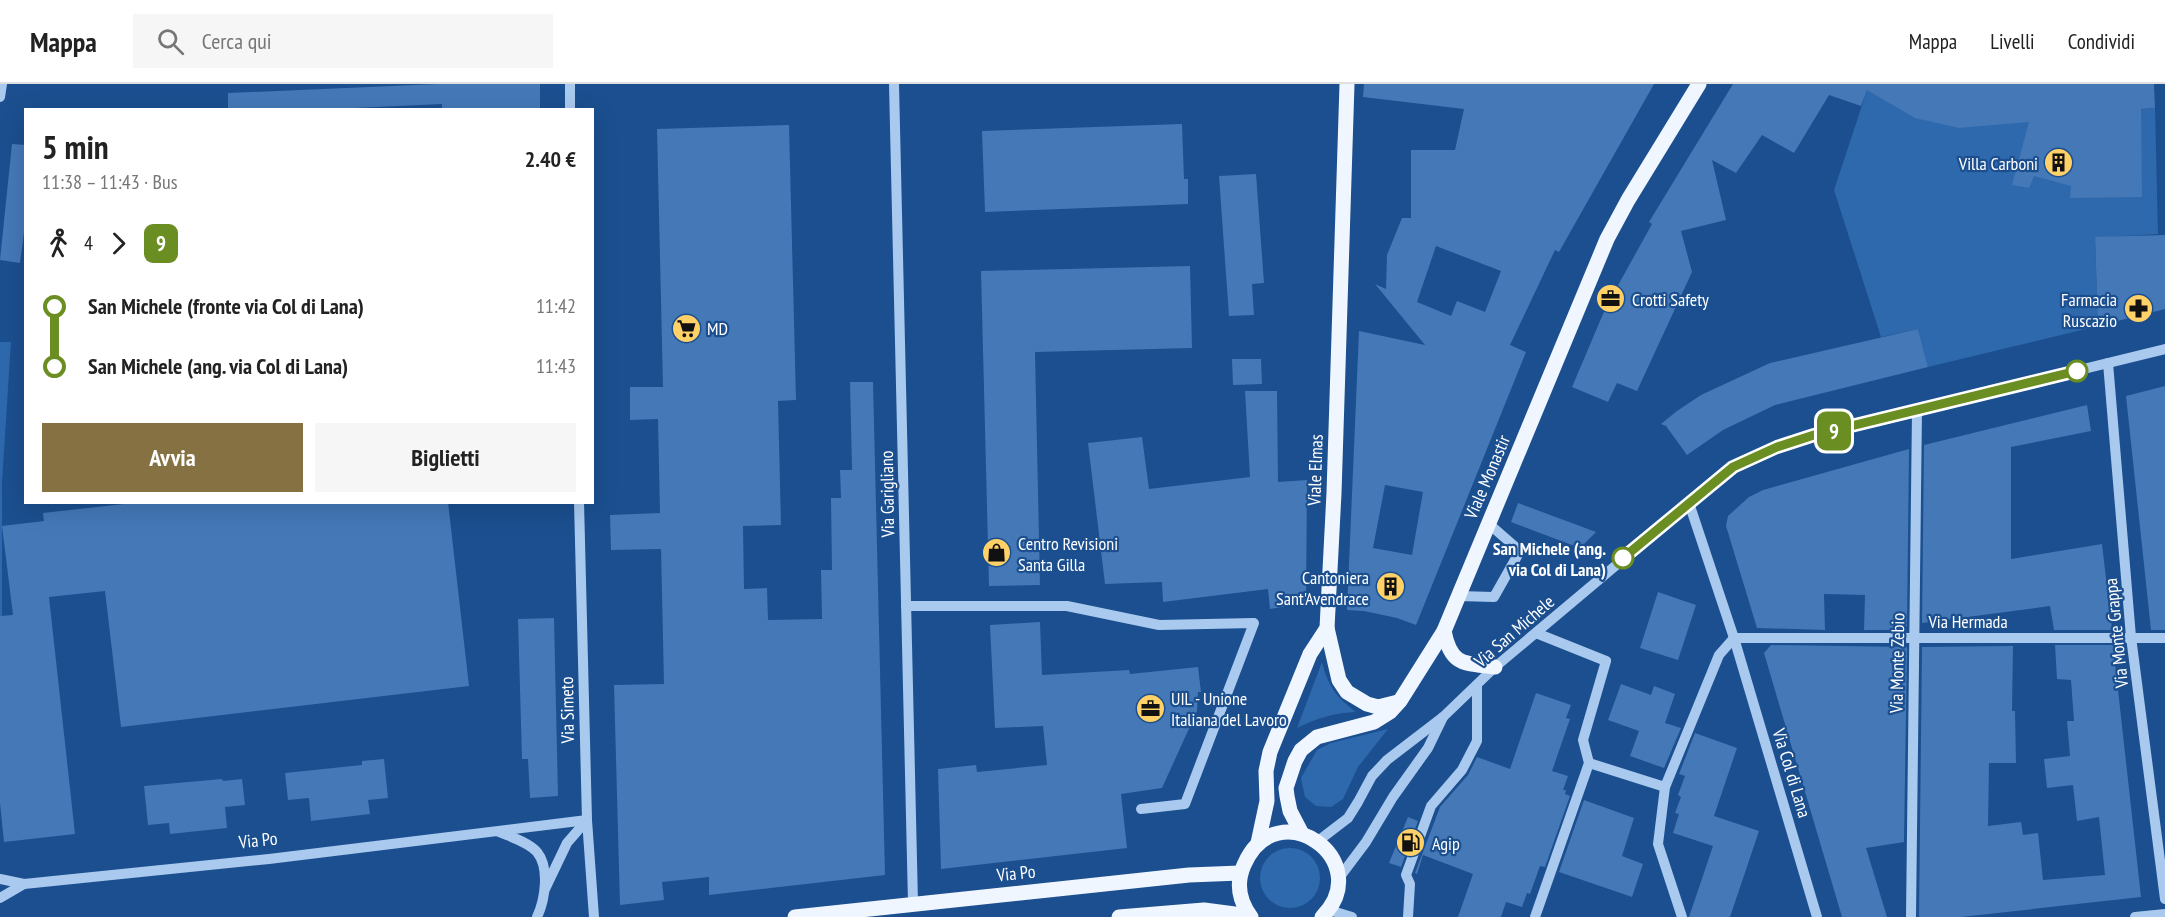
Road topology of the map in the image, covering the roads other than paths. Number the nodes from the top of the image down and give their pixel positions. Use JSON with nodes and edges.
{"nodes":[{"id":1,"x":2,"y":84,"type":"edge"},
{"id":2,"x":570,"y":84,"type":"edge"},
{"id":3,"x":894,"y":84,"type":"edge"},
{"id":4,"x":1347,"y":84,"type":"edge"},
{"id":5,"x":1699,"y":84,"type":"edge"},
{"id":6,"x":0,"y":98,"type":"edge"},
{"id":7,"x":570,"y":108,"type":"edge"},
{"id":8,"x":2165,"y":349,"type":"edge"},
{"id":9,"x":2108,"y":363,"type":"junction"},
{"id":10,"x":1917,"y":410,"type":"junction"},
{"id":11,"x":1689,"y":503,"type":"junction"},
{"id":12,"x":579,"y":504,"type":"edge"},
{"id":13,"x":1489,"y":524,"type":"junction"},
{"id":14,"x":1458,"y":596,"type":"junction"},
{"id":15,"x":906,"y":606,"type":"junction"},
{"id":16,"x":1327,"y":628,"type":"junction"},
{"id":17,"x":1444,"y":631,"type":"junction"},
{"id":18,"x":1536,"y":633,"type":"junction"},
{"id":19,"x":1913,"y":637,"type":"junction"},
{"id":20,"x":2131,"y":637,"type":"junction"},
{"id":21,"x":1734,"y":638,"type":"junction"},
{"id":22,"x":2165,"y":638,"type":"edge"},
{"id":23,"x":1495,"y":667,"type":"junction"},
{"id":24,"x":1477,"y":685,"type":"junction"},
{"id":25,"x":1400,"y":701,"type":"junction"},
{"id":26,"x":1443,"y":717,"type":"junction"},
{"id":27,"x":1589,"y":763,"type":"junction"},
{"id":28,"x":1665,"y":787,"type":"junction"},
{"id":29,"x":1141,"y":809,"type":"dead end"},
{"id":30,"x":587,"y":820,"type":"junction"},
{"id":31,"x":496,"y":831,"type":"junction"},
{"id":32,"x":1302,"y":834,"type":"junction"},
{"id":33,"x":1318,"y":841,"type":"junction"},
{"id":34,"x":1258,"y":843,"type":"junction"},
{"id":35,"x":1240,"y":873,"type":"junction"},
{"id":36,"x":1339,"y":878,"type":"junction"},
{"id":37,"x":0,"y":879,"type":"edge"},
{"id":38,"x":24,"y":884,"type":"junction"},
{"id":39,"x":543,"y":893,"type":"junction"},
{"id":40,"x":0,"y":898,"type":"edge"},
{"id":41,"x":2165,"y":899,"type":"edge"},
{"id":42,"x":913,"y":903,"type":"junction"},
{"id":43,"x":1326,"y":913,"type":"edge"},
{"id":44,"x":2165,"y":914,"type":"edge"},
{"id":45,"x":537,"y":917,"type":"edge"},
{"id":46,"x":594,"y":917,"type":"edge"},
{"id":47,"x":795,"y":917,"type":"edge"},
{"id":48,"x":1119,"y":917,"type":"edge"},
{"id":49,"x":1250,"y":917,"type":"edge"},
{"id":50,"x":1352,"y":917,"type":"edge"},
{"id":51,"x":1408,"y":917,"type":"edge"},
{"id":52,"x":1535,"y":917,"type":"edge"},
{"id":53,"x":1682,"y":917,"type":"edge"},
{"id":54,"x":1817,"y":917,"type":"edge"},
{"id":55,"x":1911,"y":917,"type":"edge"},
{"id":56,"x":2135,"y":917,"type":"edge"}],
"edges":[{"from":1,"to":6,"type":"street"},
{"from":2,"to":7,"type":"street"},
{"from":3,"to":15,"type":"street","name":"Via Garigliano"},
{"from":4,"to":16,"type":"main road","name":"Viale Elmas"},
{"from":5,"to":13,"type":"main road","name":"Viale Monastir"},
{"from":8,"to":9,"type":"street","name":"Via San Michele"},
{"from":9,"to":10,"type":"street","name":"Via San Michele"},
{"from":9,"to":20,"type":"street","name":"Via Monte Grappa"},
{"from":10,"to":11,"type":"street","name":"Via San Michele"},
{"from":10,"to":19,"type":"street","name":"Via Monte Zebio"},
{"from":11,"to":18,"type":"street","name":"Via San Michele"},
{"from":11,"to":21,"type":"street","name":"Via Col di Lana"},
{"from":12,"to":30,"type":"street","name":"Via Simeto"},
{"from":13,"to":14,"type":"main road","name":"Viale Monastir"},
{"from":13,"to":14,"type":"street"},
{"from":14,"to":17,"type":"main road","name":"Viale Monastir"},
{"from":15,"to":29,"type":"street"},
{"from":15,"to":42,"type":"street","name":"Via Garigliano"},
{"from":16,"to":25,"type":"main road"},
{"from":16,"to":34,"type":"main road"},
{"from":17,"to":23,"type":"main road"},
{"from":17,"to":25,"type":"main road","name":"Viale Monastir"},
{"from":18,"to":23,"type":"street","name":"Via San Michele"},
{"from":18,"to":27,"type":"street"},
{"from":19,"to":20,"type":"street","name":"Via Hermada"},
{"from":19,"to":21,"type":"street","name":"Via Hermada"},
{"from":19,"to":55,"type":"street","name":"Via Monte Zebio"},
{"from":20,"to":22,"type":"street","name":"Via Hermada"},
{"from":20,"to":41,"type":"street","name":"Via Monte Grappa"},
{"from":21,"to":28,"type":"street"},
{"from":21,"to":54,"type":"street","name":"Via Col di Lana"},
{"from":23,"to":24,"type":"street","name":"Via San Michele"},
{"from":24,"to":26,"type":"street","name":"Via San Michele"},
{"from":24,"to":51,"type":"street"},
{"from":25,"to":32,"type":"main road","name":"Viale Monastir"},
{"from":26,"to":33,"type":"street","name":"Via San Michele"},
{"from":26,"to":36,"type":"street","name":"Via San Michele"},
{"from":27,"to":28,"type":"street"},
{"from":27,"to":52,"type":"street"},
{"from":28,"to":53,"type":"street"},
{"from":30,"to":31,"type":"street","name":"Via Po"},
{"from":30,"to":39,"type":"street"},
{"from":30,"to":46,"type":"street","name":"Via Simeto"},
{"from":31,"to":38,"type":"street","name":"Via Po"},
{"from":31,"to":39,"type":"street"},
{"from":32,"to":33,"type":"main road"},
{"from":32,"to":34,"type":"main road"},
{"from":33,"to":36,"type":"main road"},
{"from":34,"to":35,"type":"main road"},
{"from":35,"to":42,"type":"main road","name":"Via Po"},
{"from":35,"to":49,"type":"main road"},
{"from":36,"to":43,"type":"main road"},
{"from":37,"to":38,"type":"street","name":"Via Po"},
{"from":38,"to":40,"type":"street","name":"Via Po"},
{"from":39,"to":45,"type":"street"},
{"from":42,"to":47,"type":"main road","name":"Via Po"},
{"from":43,"to":50,"type":"street"},
{"from":44,"to":56,"type":"street"},
{"from":48,"to":49,"type":"main road"}]}
